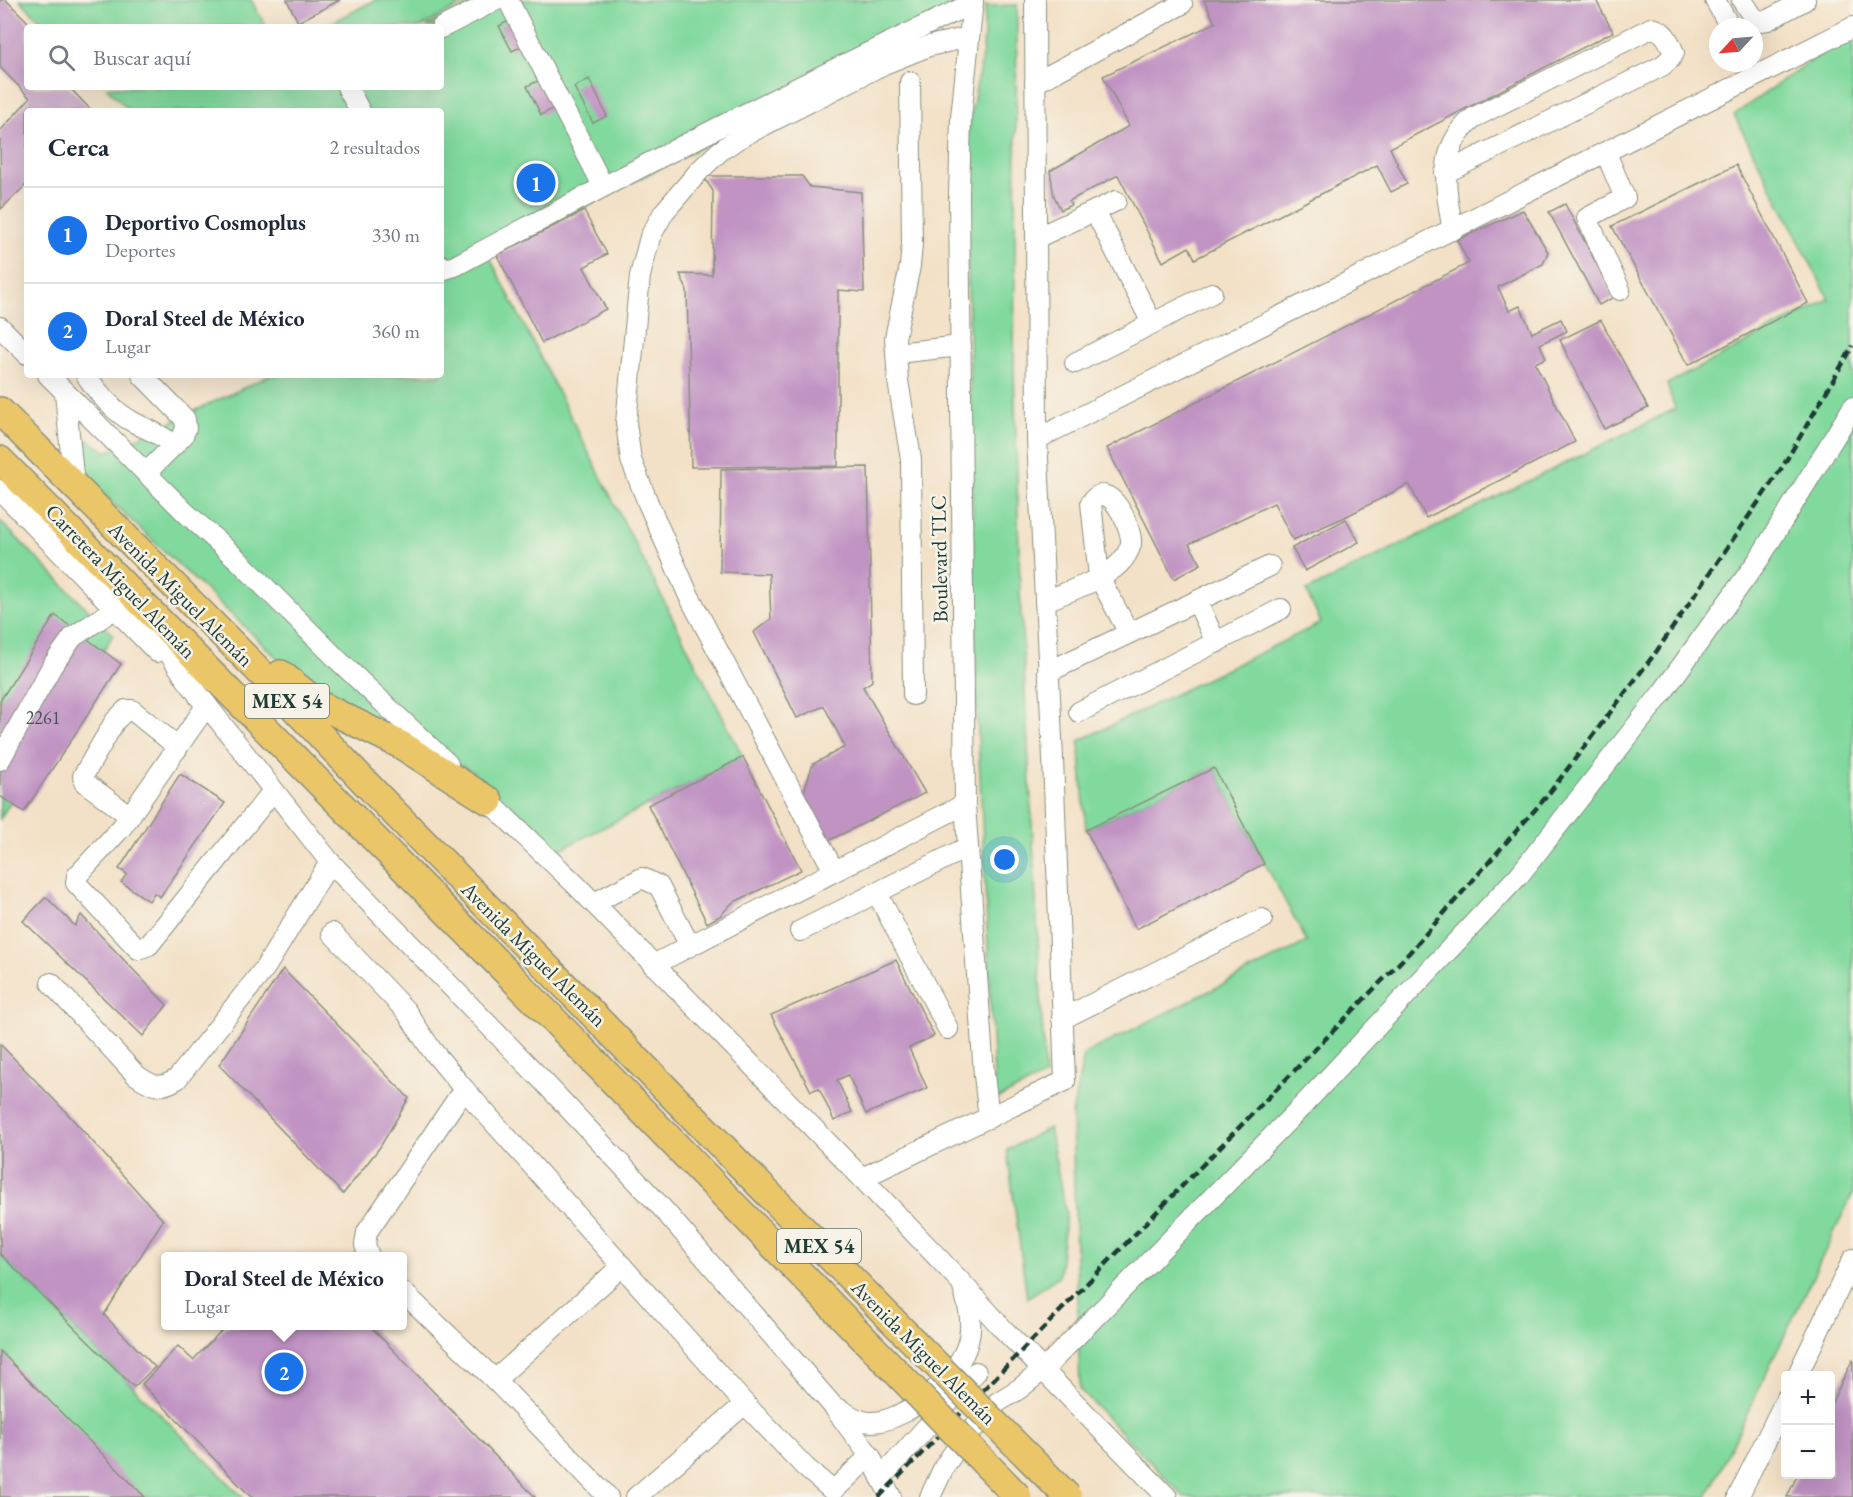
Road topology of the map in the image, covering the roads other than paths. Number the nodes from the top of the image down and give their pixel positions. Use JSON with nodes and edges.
{"nodes":[{"id":1,"x":496,"y":0,"type":"edge"},
{"id":2,"x":508,"y":0,"type":"edge"},
{"id":3,"x":1035,"y":0,"type":"edge"},
{"id":4,"x":1180,"y":0,"type":"edge"},
{"id":5,"x":1741,"y":0,"type":"edge"},
{"id":6,"x":1805,"y":0,"type":"edge"},
{"id":7,"x":973,"y":1,"type":"edge"},
{"id":8,"x":1722,"y":13,"type":"edge"},
{"id":9,"x":444,"y":26,"type":"edge"},
{"id":10,"x":1853,"y":27,"type":"edge"},
{"id":11,"x":969,"y":37,"type":"junction"},
{"id":12,"x":1763,"y":65,"type":"edge"},
{"id":13,"x":1748,"y":72,"type":"edge"},
{"id":14,"x":910,"y":82,"type":"dead end"},
{"id":15,"x":1035,"y":83,"type":"junction"},
{"id":16,"x":349,"y":90,"type":"edge"},
{"id":17,"x":358,"y":108,"type":"edge"},
{"id":18,"x":1606,"y":153,"type":"junction"},
{"id":19,"x":1445,"y":173,"type":"junction"},
{"id":20,"x":603,"y":186,"type":"junction"},
{"id":21,"x":1116,"y":201,"type":"dead end"},
{"id":22,"x":1095,"y":211,"type":"junction"},
{"id":23,"x":1453,"y":230,"type":"junction"},
{"id":24,"x":1036,"y":238,"type":"junction"},
{"id":25,"x":444,"y":268,"type":"edge"},
{"id":26,"x":1620,"y":290,"type":"dead end"},
{"id":27,"x":1212,"y":293,"type":"dead end"},
{"id":28,"x":1152,"y":323,"type":"junction"},
{"id":29,"x":0,"y":327,"type":"edge"},
{"id":30,"x":24,"y":346,"type":"edge"},
{"id":31,"x":961,"y":346,"type":"junction"},
{"id":32,"x":896,"y":353,"type":"junction"},
{"id":33,"x":1075,"y":363,"type":"dead end"},
{"id":34,"x":51,"y":378,"type":"edge"},
{"id":35,"x":88,"y":378,"type":"edge"},
{"id":36,"x":145,"y":378,"type":"edge"},
{"id":37,"x":65,"y":392,"type":"junction"},
{"id":38,"x":1853,"y":407,"type":"edge"},
{"id":39,"x":0,"y":411,"type":"edge"},
{"id":40,"x":1036,"y":439,"type":"junction"},
{"id":41,"x":174,"y":445,"type":"junction"},
{"id":42,"x":0,"y":460,"type":"edge"},
{"id":43,"x":146,"y":473,"type":"junction"},
{"id":44,"x":74,"y":486,"type":"junction"},
{"id":45,"x":0,"y":490,"type":"edge"},
{"id":46,"x":128,"y":540,"type":"junction"},
{"id":47,"x":1270,"y":566,"type":"dead end"},
{"id":48,"x":114,"y":576,"type":"junction"},
{"id":49,"x":1045,"y":601,"type":"junction"},
{"id":50,"x":1197,"y":601,"type":"junction"},
{"id":51,"x":116,"y":608,"type":"junction"},
{"id":52,"x":1281,"y":609,"type":"dead end"},
{"id":53,"x":1129,"y":633,"type":"junction"},
{"id":54,"x":1216,"y":643,"type":"junction"},
{"id":55,"x":1048,"y":672,"type":"junction"},
{"id":56,"x":913,"y":695,"type":"dead end"},
{"id":57,"x":207,"y":705,"type":"junction"},
{"id":58,"x":1079,"y":712,"type":"dead end"},
{"id":59,"x":177,"y":749,"type":"junction"},
{"id":60,"x":0,"y":760,"type":"edge"},
{"id":61,"x":273,"y":791,"type":"junction"},
{"id":62,"x":489,"y":801,"type":"junction"},
{"id":63,"x":965,"y":804,"type":"junction"},
{"id":64,"x":130,"y":816,"type":"junction"},
{"id":65,"x":968,"y":847,"type":"junction"},
{"id":66,"x":330,"y":862,"type":"junction"},
{"id":67,"x":834,"y":872,"type":"junction"},
{"id":68,"x":877,"y":893,"type":"junction"},
{"id":69,"x":594,"y":903,"type":"junction"},
{"id":70,"x":1262,"y":919,"type":"dead end"},
{"id":71,"x":800,"y":932,"type":"dead end"},
{"id":72,"x":332,"y":933,"type":"dead end"},
{"id":73,"x":690,"y":946,"type":"junction"},
{"id":74,"x":653,"y":965,"type":"junction"},
{"id":75,"x":51,"y":983,"type":"dead end"},
{"id":76,"x":1062,"y":1019,"type":"junction"},
{"id":77,"x":948,"y":1029,"type":"dead end"},
{"id":78,"x":464,"y":1089,"type":"junction"},
{"id":79,"x":989,"y":1118,"type":"junction"},
{"id":80,"x":862,"y":1178,"type":"junction"},
{"id":81,"x":367,"y":1252,"type":"edge"},
{"id":82,"x":1853,"y":1259,"type":"edge"},
{"id":83,"x":622,"y":1266,"type":"junction"},
{"id":84,"x":961,"y":1282,"type":"junction"},
{"id":85,"x":407,"y":1297,"type":"edge"},
{"id":86,"x":1042,"y":1370,"type":"junction"},
{"id":87,"x":1799,"y":1371,"type":"edge"},
{"id":88,"x":976,"y":1372,"type":"dead end"},
{"id":89,"x":495,"y":1380,"type":"junction"},
{"id":90,"x":745,"y":1404,"type":"junction"},
{"id":91,"x":833,"y":1406,"type":"junction"},
{"id":92,"x":1781,"y":1406,"type":"edge"},
{"id":93,"x":870,"y":1456,"type":"junction"},
{"id":94,"x":881,"y":1478,"type":"junction"},
{"id":95,"x":830,"y":1494,"type":"edge"},
{"id":96,"x":640,"y":1496,"type":"edge"},
{"id":97,"x":608,"y":1497,"type":"edge"},
{"id":98,"x":891,"y":1497,"type":"edge"},
{"id":99,"x":930,"y":1497,"type":"edge"},
{"id":100,"x":1018,"y":1497,"type":"edge"},
{"id":101,"x":1068,"y":1497,"type":"edge"},
{"id":102,"x":1167,"y":1497,"type":"edge"},
{"id":103,"x":1738,"y":1497,"type":"edge"}],
"edges":[{"from":1,"to":9,"type":"street"},
{"from":2,"to":20,"type":"street"},
{"from":3,"to":15,"type":"street"},
{"from":4,"to":15,"type":"street"},
{"from":5,"to":6,"type":"street"},
{"from":5,"to":8,"type":"street"},
{"from":7,"to":11,"type":"street","name":"Boulevard TLC"},
{"from":7,"to":20,"type":"street"},
{"from":10,"to":12,"type":"street"},
{"from":11,"to":31,"type":"street","name":"Boulevard TLC"},
{"from":11,"to":67,"type":"street"},
{"from":13,"to":18,"type":"street"},
{"from":14,"to":32,"type":"street"},
{"from":15,"to":24,"type":"street"},
{"from":16,"to":17,"type":"street"},
{"from":18,"to":23,"type":"street"},
{"from":18,"to":26,"type":"street"},
{"from":19,"to":19,"type":"street"},
{"from":19,"to":23,"type":"street"},
{"from":20,"to":25,"type":"street"},
{"from":21,"to":22,"type":"street"},
{"from":22,"to":24,"type":"street"},
{"from":22,"to":28,"type":"street"},
{"from":23,"to":40,"type":"street"},
{"from":24,"to":40,"type":"street"},
{"from":27,"to":28,"type":"street"},
{"from":28,"to":33,"type":"street"},
{"from":29,"to":30,"type":"street"},
{"from":31,"to":32,"type":"street"},
{"from":31,"to":63,"type":"street","name":"Boulevard TLC"},
{"from":32,"to":56,"type":"street"},
{"from":34,"to":37,"type":"street"},
{"from":35,"to":41,"type":"street"},
{"from":36,"to":41,"type":"street"},
{"from":37,"to":43,"type":"street"},
{"from":37,"to":44,"type":"street"},
{"from":38,"to":86,"type":"street"},
{"from":39,"to":44,"type":"highway","name":"Avenida Miguel Alemán","number":"MEX 54"},
{"from":40,"to":49,"type":"street"},
{"from":41,"to":43,"type":"street"},
{"from":42,"to":48,"type":"highway","name":"Avenida Miguel Alemán","number":"MEX 54"},
{"from":43,"to":62,"type":"street"},
{"from":44,"to":46,"type":"highway","name":"Avenida Miguel Alemán","number":"MEX 54"},
{"from":45,"to":51,"type":"street","name":"Carretera Miguel Alemán"},
{"from":46,"to":62,"type":"highway"},
{"from":46,"to":101,"type":"highway","name":"Avenida Miguel Alemán","number":"MEX 54","bridge":true},
{"from":47,"to":50,"type":"street"},
{"from":48,"to":57,"type":"street"},
{"from":48,"to":100,"type":"highway","name":"Avenida Miguel Alemán","number":"MEX 54","bridge":true},
{"from":49,"to":53,"type":"street"},
{"from":49,"to":55,"type":"street"},
{"from":50,"to":53,"type":"street"},
{"from":50,"to":54,"type":"street"},
{"from":51,"to":57,"type":"street","name":"Carretera Miguel Alemán"},
{"from":51,"to":60,"type":"street"},
{"from":52,"to":54,"type":"street"},
{"from":53,"to":55,"type":"street"},
{"from":54,"to":58,"type":"street"},
{"from":55,"to":76,"type":"street"},
{"from":57,"to":59,"type":"street"},
{"from":57,"to":61,"type":"street"},
{"from":59,"to":64,"type":"street"},
{"from":59,"to":64,"type":"street"},
{"from":61,"to":64,"type":"street"},
{"from":61,"to":66,"type":"street"},
{"from":62,"to":69,"type":"street"},
{"from":63,"to":65,"type":"street","name":"Boulevard TLC"},
{"from":63,"to":67,"type":"street"},
{"from":65,"to":68,"type":"street"},
{"from":65,"to":79,"type":"street","name":"Boulevard TLC"},
{"from":66,"to":75,"type":"street"},
{"from":66,"to":91,"type":"street"},
{"from":67,"to":73,"type":"street"},
{"from":68,"to":71,"type":"street"},
{"from":68,"to":77,"type":"street"},
{"from":69,"to":73,"type":"street"},
{"from":69,"to":74,"type":"street"},
{"from":70,"to":76,"type":"street"},
{"from":72,"to":78,"type":"street"},
{"from":73,"to":74,"type":"street"},
{"from":74,"to":80,"type":"street"},
{"from":76,"to":79,"type":"street"},
{"from":78,"to":81,"type":"street"},
{"from":78,"to":83,"type":"street"},
{"from":79,"to":80,"type":"street"},
{"from":80,"to":84,"type":"street"},
{"from":82,"to":87,"type":"street"},
{"from":83,"to":89,"type":"street"},
{"from":83,"to":90,"type":"street"},
{"from":84,"to":86,"type":"street"},
{"from":84,"to":91,"type":"street"},
{"from":85,"to":89,"type":"street"},
{"from":86,"to":99,"type":"street"},
{"from":86,"to":102,"type":"street"},
{"from":88,"to":94,"type":"street"},
{"from":89,"to":97,"type":"street"},
{"from":90,"to":95,"type":"street"},
{"from":90,"to":96,"type":"street"},
{"from":91,"to":93,"type":"street"},
{"from":92,"to":103,"type":"street"},
{"from":93,"to":94,"type":"street"},
{"from":93,"to":95,"type":"street"},
{"from":94,"to":98,"type":"street"}]}
